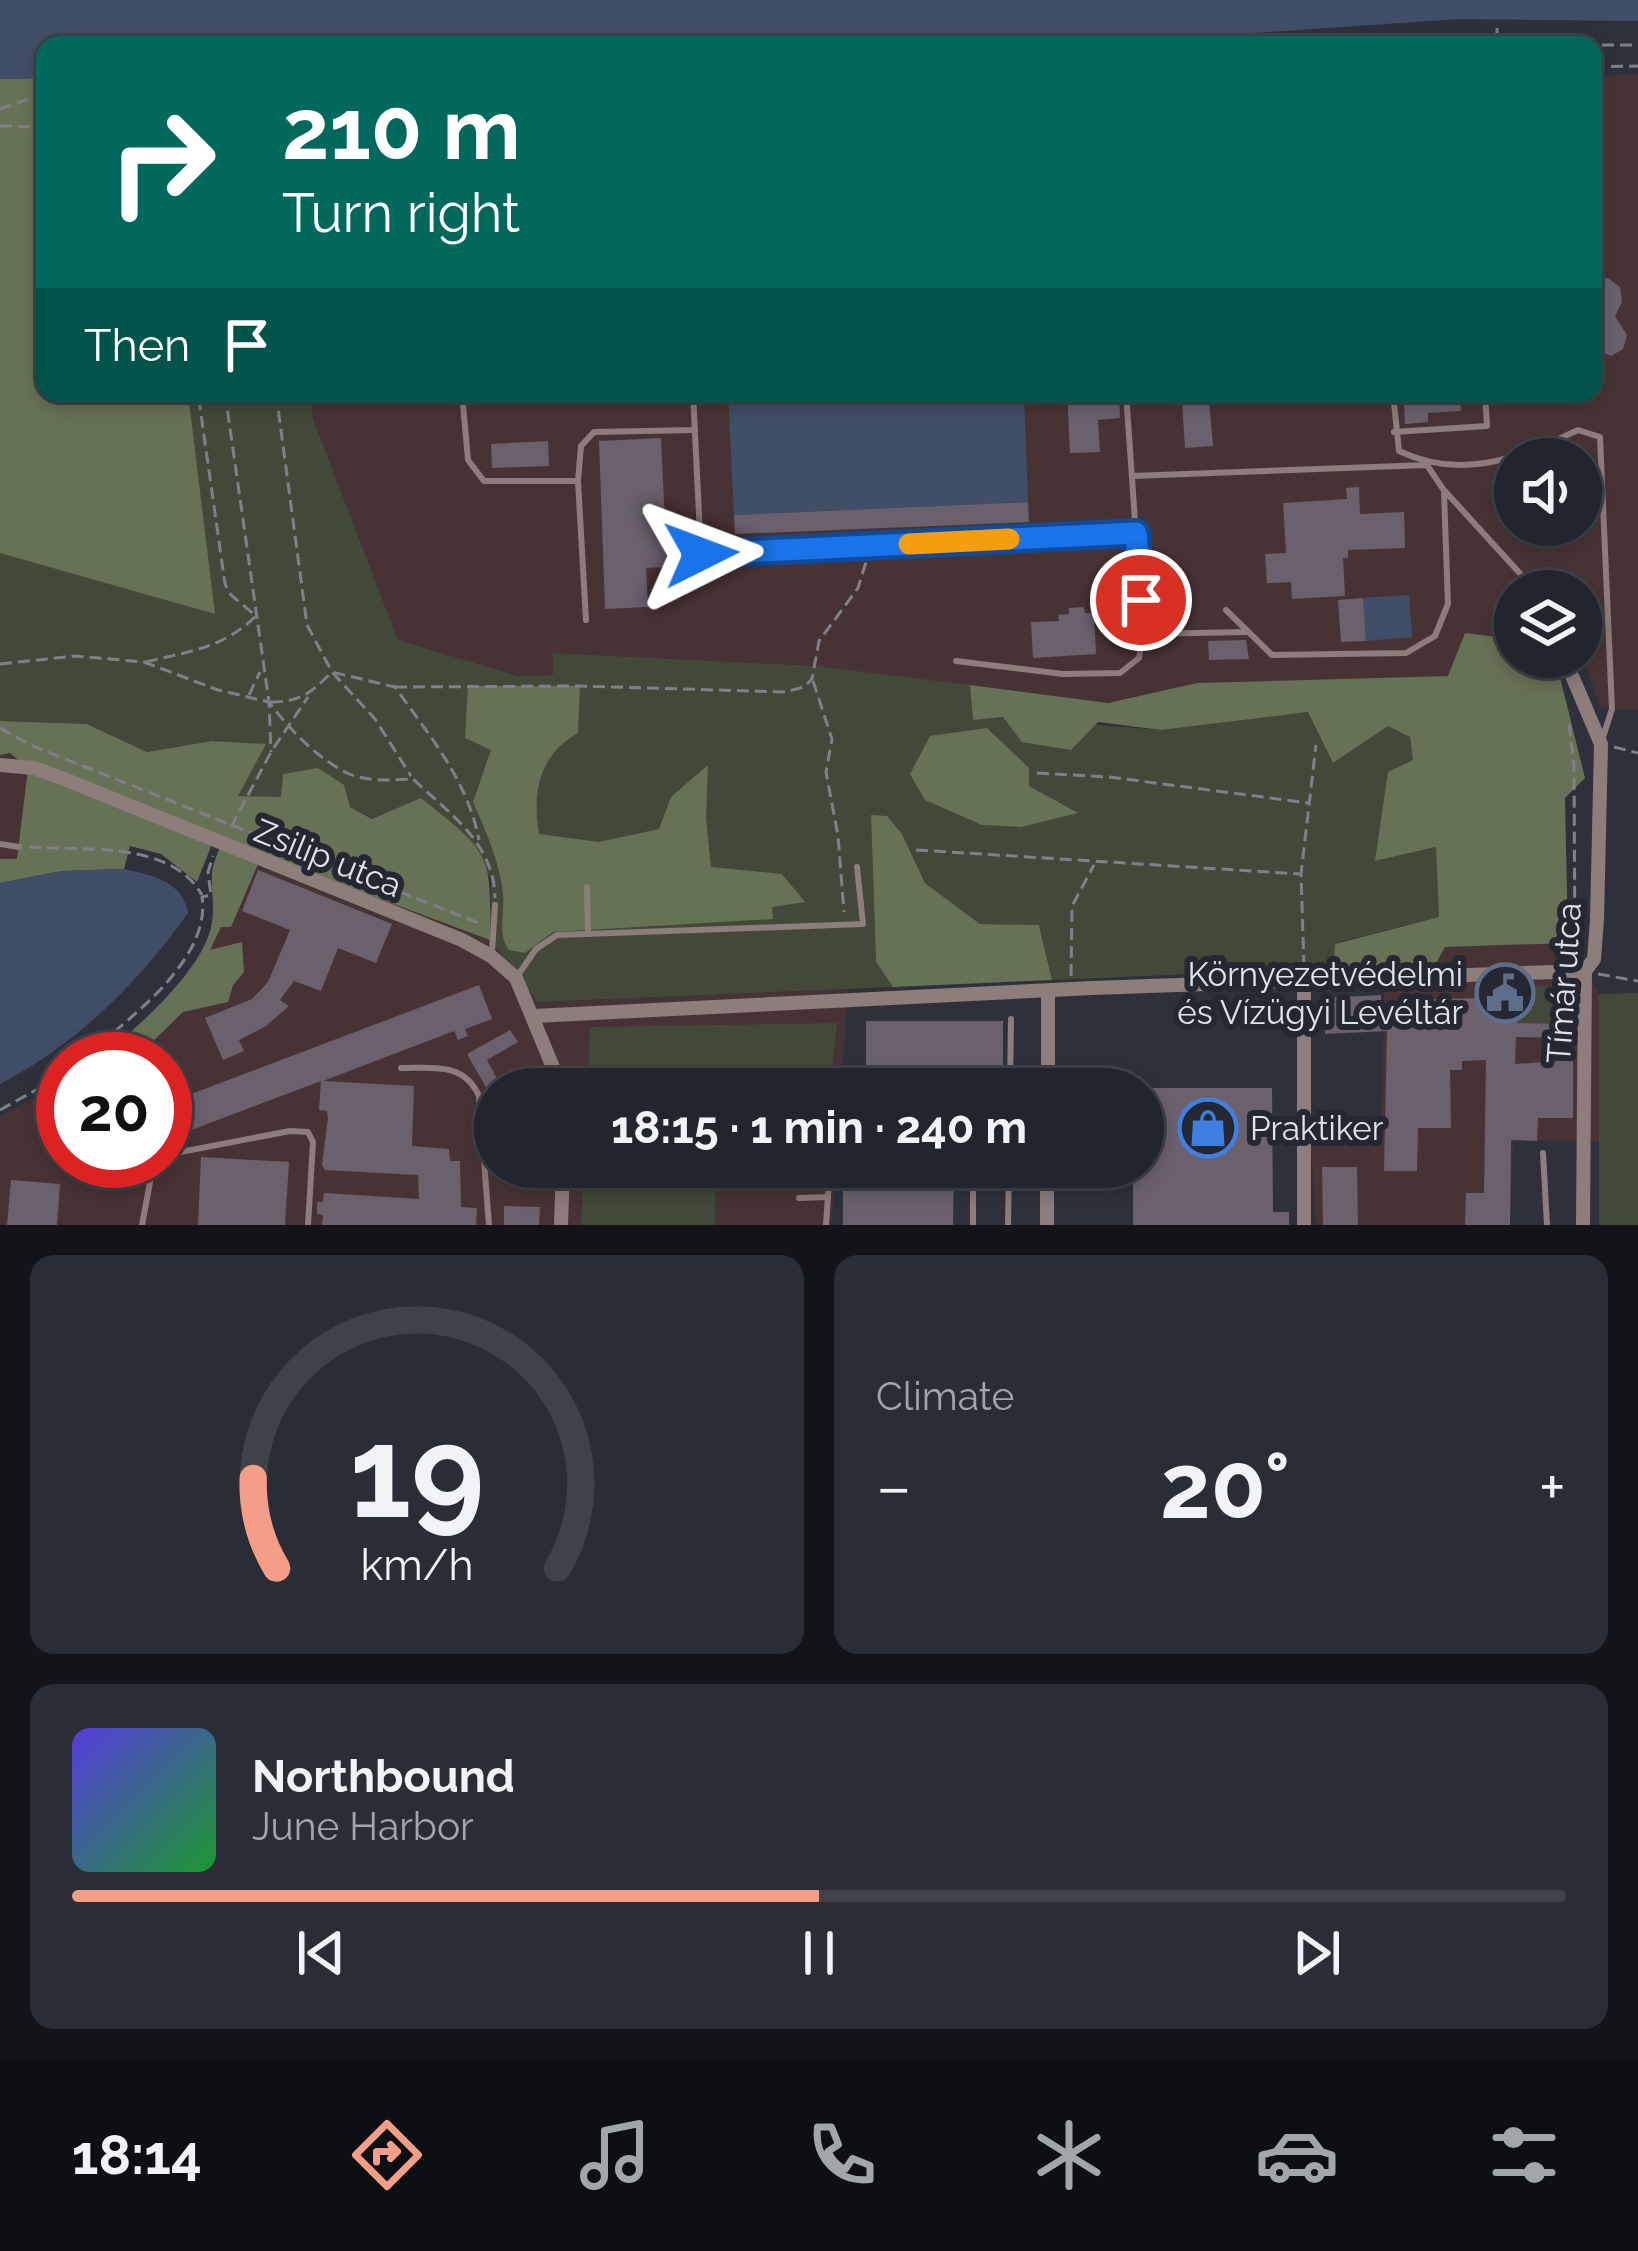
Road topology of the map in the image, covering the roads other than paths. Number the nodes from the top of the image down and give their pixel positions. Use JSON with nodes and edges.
{"nodes":[{"id":1,"x":463,"y":402,"type":"edge"},
{"id":2,"x":693,"y":402,"type":"edge"},
{"id":3,"x":1127,"y":402,"type":"edge"},
{"id":4,"x":1393,"y":402,"type":"edge"},
{"id":5,"x":1486,"y":402,"type":"edge"},
{"id":6,"x":695,"y":430,"type":"junction"},
{"id":7,"x":1394,"y":432,"type":"junction"},
{"id":8,"x":1427,"y":465,"type":"junction"},
{"id":9,"x":1132,"y":476,"type":"junction"},
{"id":10,"x":578,"y":481,"type":"junction"},
{"id":11,"x":1443,"y":489,"type":"junction"},
{"id":12,"x":1136,"y":533,"type":"junction"},
{"id":13,"x":1517,"y":570,"type":"edge"},
{"id":14,"x":1226,"y":610,"type":"dead end"},
{"id":15,"x":586,"y":620,"type":"dead end"},
{"id":16,"x":1247,"y":632,"type":"junction"},
{"id":17,"x":1143,"y":634,"type":"junction"},
{"id":18,"x":956,"y":661,"type":"dead end"},
{"id":19,"x":1573,"y":678,"type":"edge"},
{"id":20,"x":1600,"y":744,"type":"junction"},
{"id":21,"x":0,"y":765,"type":"edge"},
{"id":22,"x":0,"y":844,"type":"edge"},
{"id":23,"x":19,"y":847,"type":"road end"},
{"id":24,"x":857,"y":867,"type":"dead end"},
{"id":25,"x":587,"y":887,"type":"dead end"},
{"id":26,"x":495,"y":905,"type":"road end"},
{"id":27,"x":588,"y":934,"type":"junction"},
{"id":28,"x":491,"y":956,"type":"junction"},
{"id":29,"x":1580,"y":971,"type":"junction"},
{"id":30,"x":517,"y":979,"type":"junction"},
{"id":31,"x":1304,"y":981,"type":"junction"},
{"id":32,"x":1048,"y":992,"type":"junction"},
{"id":33,"x":534,"y":1016,"type":"junction"},
{"id":34,"x":1011,"y":1019,"type":"dead end"},
{"id":35,"x":400,"y":1068,"type":"dead end"},
{"id":36,"x":554,"y":1068,"type":"edge"},
{"id":37,"x":1010,"y":1068,"type":"edge"},
{"id":38,"x":1048,"y":1068,"type":"edge"},
{"id":39,"x":192,"y":1150,"type":"edge"},
{"id":40,"x":1543,"y":1153,"type":"dead end"},
{"id":41,"x":149,"y":1188,"type":"edge"},
{"id":42,"x":562,"y":1188,"type":"edge"},
{"id":43,"x":829,"y":1188,"type":"edge"},
{"id":44,"x":973,"y":1188,"type":"edge"},
{"id":45,"x":1009,"y":1188,"type":"edge"},
{"id":46,"x":1047,"y":1188,"type":"edge"},
{"id":47,"x":799,"y":1198,"type":"dead end"},
{"id":48,"x":828,"y":1198,"type":"junction"},
{"id":49,"x":142,"y":1225,"type":"edge"},
{"id":50,"x":308,"y":1225,"type":"edge"},
{"id":51,"x":489,"y":1225,"type":"edge"},
{"id":52,"x":561,"y":1225,"type":"edge"},
{"id":53,"x":826,"y":1225,"type":"edge"},
{"id":54,"x":973,"y":1225,"type":"edge"},
{"id":55,"x":1008,"y":1225,"type":"edge"},
{"id":56,"x":1047,"y":1225,"type":"edge"},
{"id":57,"x":1304,"y":1225,"type":"edge"},
{"id":58,"x":1547,"y":1225,"type":"edge"},
{"id":59,"x":1583,"y":1225,"type":"edge"}],
"edges":[{"from":1,"to":10,"type":"lane"},
{"from":2,"to":6,"type":"lane"},
{"from":3,"to":9,"type":"lane"},
{"from":4,"to":7,"type":"lane"},
{"from":5,"to":7,"type":"lane"},
{"from":6,"to":10,"type":"lane"},
{"from":6,"to":12,"type":"lane"},
{"from":7,"to":8,"type":"lane"},
{"from":8,"to":9,"type":"lane"},
{"from":8,"to":11,"type":"lane"},
{"from":8,"to":20,"type":"lane"},
{"from":9,"to":12,"type":"lane"},
{"from":10,"to":15,"type":"lane"},
{"from":11,"to":13,"type":"lane"},
{"from":11,"to":16,"type":"lane"},
{"from":12,"to":17,"type":"lane"},
{"from":14,"to":16,"type":"lane"},
{"from":16,"to":17,"type":"lane"},
{"from":17,"to":18,"type":"lane"},
{"from":19,"to":20,"type":"street"},
{"from":20,"to":29,"type":"street","name":"Tímár utca"},
{"from":21,"to":28,"type":"street","name":"Zsilip utca"},
{"from":22,"to":23,"type":"lane"},
{"from":24,"to":27,"type":"lane"},
{"from":25,"to":27,"type":"lane"},
{"from":26,"to":28,"type":"lane"},
{"from":27,"to":30,"type":"lane"},
{"from":28,"to":30,"type":"street","name":"Zsilip utca"},
{"from":29,"to":31,"type":"street"},
{"from":29,"to":59,"type":"street","name":"Tímár utca"},
{"from":30,"to":33,"type":"street","name":"Zsilip utca"},
{"from":31,"to":32,"type":"street"},
{"from":31,"to":57,"type":"street"},
{"from":32,"to":33,"type":"street"},
{"from":32,"to":38,"type":"street"},
{"from":33,"to":36,"type":"street","name":"Zsilip utca"},
{"from":34,"to":37,"type":"lane"},
{"from":35,"to":51,"type":"lane"},
{"from":39,"to":50,"type":"lane"},
{"from":40,"to":58,"type":"lane"},
{"from":41,"to":49,"type":"lane"},
{"from":42,"to":52,"type":"street"},
{"from":43,"to":48,"type":"lane"},
{"from":44,"to":54,"type":"lane"},
{"from":45,"to":55,"type":"lane"},
{"from":46,"to":56,"type":"street"},
{"from":47,"to":48,"type":"lane"},
{"from":48,"to":53,"type":"lane"}]}
